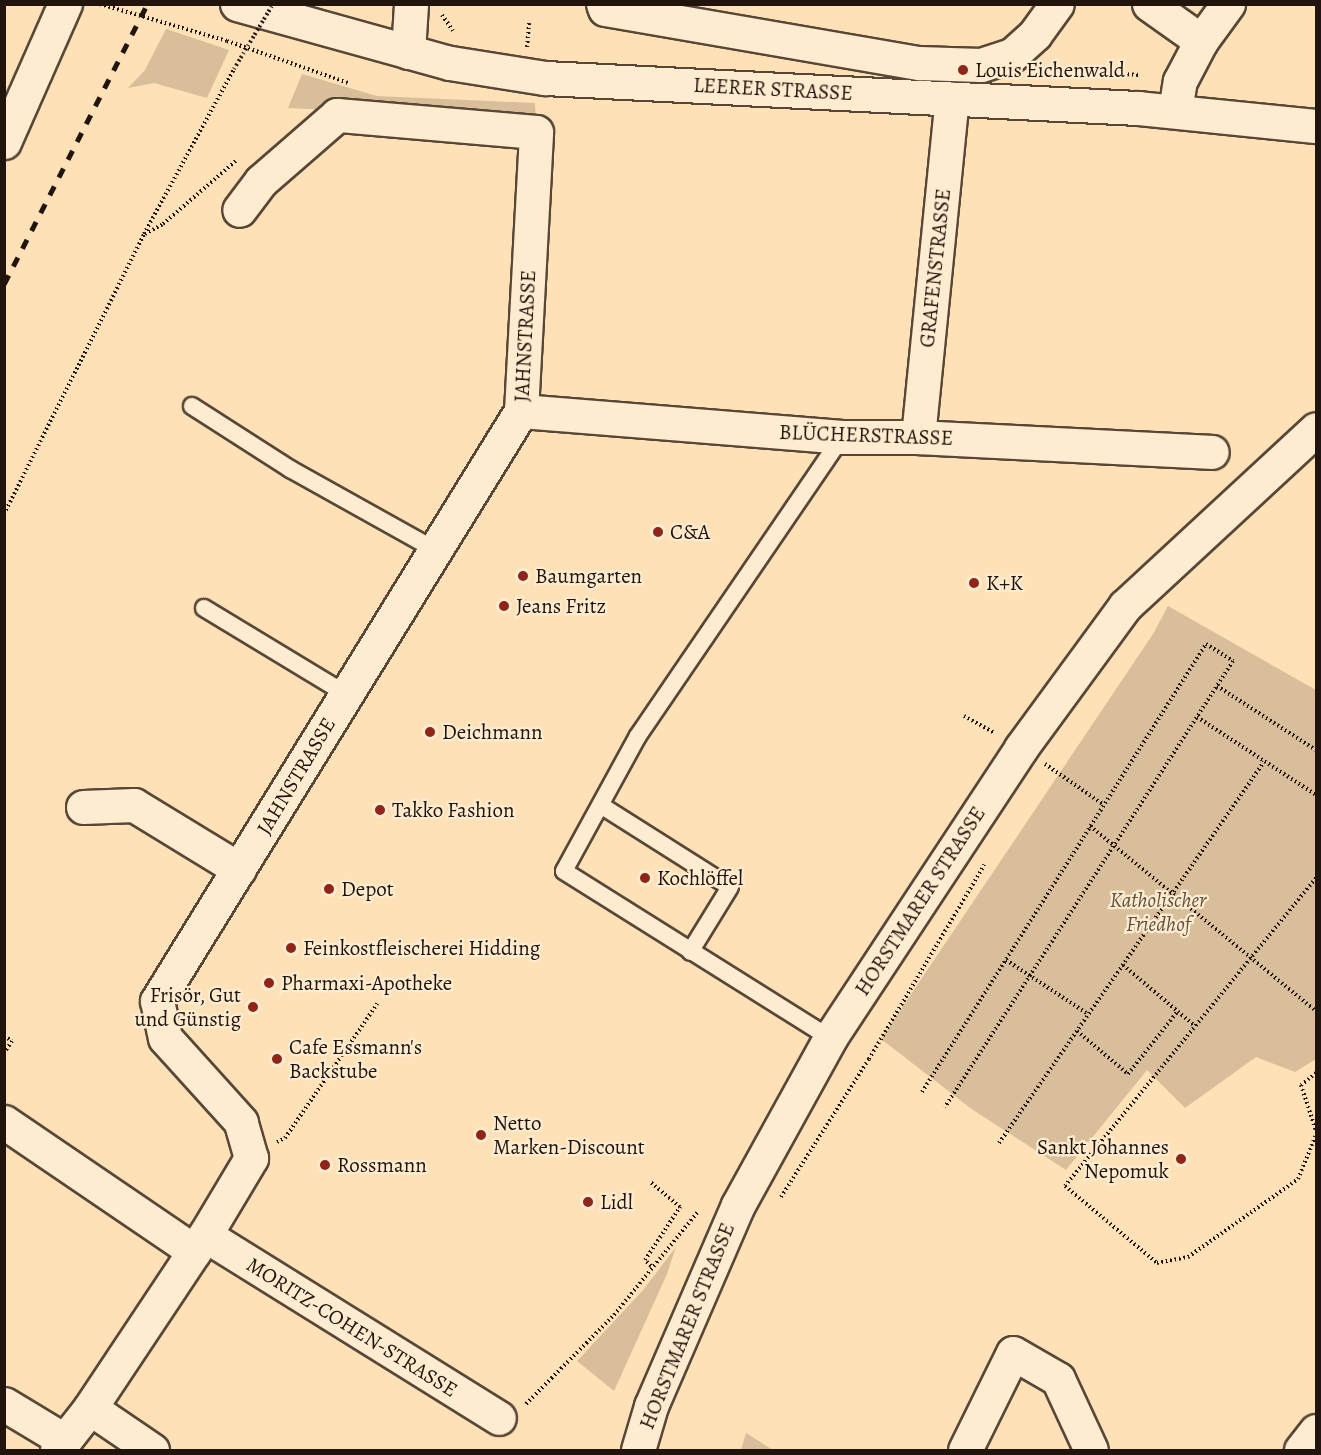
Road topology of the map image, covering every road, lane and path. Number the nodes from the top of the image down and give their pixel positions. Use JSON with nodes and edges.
{"nodes":[{"id":1,"x":65,"y":4,"type":"edge"},
{"id":2,"x":237,"y":4,"type":"edge"},
{"id":3,"x":273,"y":4,"type":"edge"},
{"id":4,"x":411,"y":4,"type":"edge"},
{"id":5,"x":438,"y":4,"type":"edge"},
{"id":6,"x":603,"y":4,"type":"edge"},
{"id":7,"x":1057,"y":4,"type":"edge"},
{"id":8,"x":1149,"y":4,"type":"edge"},
{"id":9,"x":1228,"y":4,"type":"edge"},
{"id":10,"x":529,"y":23,"type":"dead end"},
{"id":11,"x":457,"y":36,"type":"dead end"},
{"id":12,"x":1201,"y":41,"type":"junction"},
{"id":13,"x":408,"y":52,"type":"junction"},
{"id":14,"x":527,"y":56,"type":"dead end"},
{"id":15,"x":952,"y":99,"type":"junction"},
{"id":16,"x":1175,"y":111,"type":"junction"},
{"id":17,"x":1317,"y":126,"type":"edge"},
{"id":18,"x":6,"y":135,"type":"edge"},
{"id":19,"x":239,"y":210,"type":"dead end"},
{"id":20,"x":192,"y":406,"type":"dead end"},
{"id":21,"x":521,"y":411,"type":"junction"},
{"id":22,"x":1317,"y":429,"type":"edge"},
{"id":23,"x":842,"y":437,"type":"junction"},
{"id":24,"x":918,"y":437,"type":"junction"},
{"id":25,"x":1212,"y":452,"type":"dead end"},
{"id":26,"x":4,"y":514,"type":"edge"},
{"id":27,"x":434,"y":549,"type":"junction"},
{"id":28,"x":204,"y":608,"type":"dead end"},
{"id":29,"x":1217,"y":686,"type":"junction"},
{"id":30,"x":346,"y":694,"type":"junction"},
{"id":31,"x":964,"y":716,"type":"dead end"},
{"id":32,"x":1197,"y":717,"type":"junction"},
{"id":33,"x":1000,"y":735,"type":"dead end"},
{"id":34,"x":1317,"y":750,"type":"edge"},
{"id":35,"x":1050,"y":754,"type":"dead end"},
{"id":36,"x":1264,"y":762,"type":"junction"},
{"id":37,"x":1044,"y":763,"type":"junction"},
{"id":38,"x":1038,"y":773,"type":"dead end"},
{"id":39,"x":1317,"y":795,"type":"edge"},
{"id":40,"x":1104,"y":805,"type":"junction"},
{"id":41,"x":602,"y":806,"type":"junction"},
{"id":42,"x":83,"y":807,"type":"dead end"},
{"id":43,"x":1090,"y":826,"type":"junction"},
{"id":44,"x":1114,"y":845,"type":"junction"},
{"id":45,"x":990,"y":855,"type":"dead end"},
{"id":46,"x":239,"y":869,"type":"junction"},
{"id":47,"x":1317,"y":878,"type":"edge"},
{"id":48,"x":1173,"y":893,"type":"junction"},
{"id":49,"x":690,"y":952,"type":"junction"},
{"id":50,"x":1251,"y":957,"type":"junction"},
{"id":51,"x":1006,"y":960,"type":"junction"},
{"id":52,"x":1123,"y":965,"type":"junction"},
{"id":53,"x":1030,"y":975,"type":"junction"},
{"id":54,"x":377,"y":1004,"type":"dead end"},
{"id":55,"x":1178,"y":1011,"type":"junction"},
{"id":56,"x":1317,"y":1011,"type":"edge"},
{"id":57,"x":1088,"y":1014,"type":"junction"},
{"id":58,"x":1195,"y":1026,"type":"junction"},
{"id":59,"x":1077,"y":1031,"type":"junction"},
{"id":60,"x":4,"y":1036,"type":"edge"},
{"id":61,"x":830,"y":1038,"type":"junction"},
{"id":62,"x":4,"y":1053,"type":"edge"},
{"id":63,"x":1317,"y":1073,"type":"edge"},
{"id":64,"x":922,"y":1092,"type":"dead end"},
{"id":65,"x":945,"y":1107,"type":"dead end"},
{"id":66,"x":4,"y":1122,"type":"edge"},
{"id":67,"x":1317,"y":1133,"type":"edge"},
{"id":68,"x":999,"y":1143,"type":"dead end"},
{"id":69,"x":251,"y":1158,"type":"junction"},
{"id":70,"x":651,"y":1182,"type":"dead end"},
{"id":71,"x":777,"y":1203,"type":"dead end"},
{"id":72,"x":697,"y":1213,"type":"dead end"},
{"id":73,"x":200,"y":1243,"type":"junction"},
{"id":74,"x":651,"y":1266,"type":"junction"},
{"id":75,"x":4,"y":1404,"type":"edge"},
{"id":76,"x":90,"y":1408,"type":"junction"},
{"id":77,"x":511,"y":1413,"type":"joint"},
{"id":78,"x":1317,"y":1431,"type":"edge"},
{"id":79,"x":60,"y":1445,"type":"edge"},
{"id":80,"x":152,"y":1450,"type":"edge"},
{"id":81,"x":638,"y":1450,"type":"edge"},
{"id":82,"x":965,"y":1450,"type":"edge"},
{"id":83,"x":1091,"y":1450,"type":"edge"},
{"id":84,"x":1301,"y":1450,"type":"edge"}],
"edges":[{"from":1,"to":18,"type":"street"},
{"from":2,"to":13,"type":"street","name":"LEERER STRASSE"},
{"from":3,"to":26,"type":"path","bridge":true},
{"from":4,"to":13,"type":"street"},
{"from":5,"to":11,"type":"path"},
{"from":6,"to":7,"type":"street","name":"LEERER STRASSE"},
{"from":8,"to":12,"type":"street"},
{"from":9,"to":12,"type":"street"},
{"from":10,"to":14,"type":"path"},
{"from":12,"to":16,"type":"street"},
{"from":13,"to":15,"type":"street","name":"LEERER STRASSE"},
{"from":15,"to":16,"type":"street","name":"LEERER STRASSE"},
{"from":15,"to":24,"type":"street","name":"GRAFENSTRASSE"},
{"from":16,"to":17,"type":"street","name":"LEERER STRASSE"},
{"from":19,"to":21,"type":"street","name":"JAHNSTRASSE"},
{"from":20,"to":27,"type":"lane"},
{"from":21,"to":23,"type":"street","name":"BLÜCHERSTRASSE"},
{"from":21,"to":27,"type":"street","name":"JAHNSTRASSE"},
{"from":22,"to":61,"type":"street","name":"HORSTMARER STRASSE"},
{"from":23,"to":24,"type":"street","name":"BLÜCHERSTRASSE"},
{"from":23,"to":41,"type":"lane"},
{"from":24,"to":25,"type":"street","name":"BLÜCHERSTRASSE"},
{"from":27,"to":30,"type":"street","name":"JAHNSTRASSE"},
{"from":28,"to":30,"type":"lane"},
{"from":29,"to":32,"type":"path"},
{"from":29,"to":34,"type":"path"},
{"from":29,"to":40,"type":"path"},
{"from":30,"to":46,"type":"street","name":"JAHNSTRASSE"},
{"from":31,"to":33,"type":"path"},
{"from":32,"to":36,"type":"path"},
{"from":32,"to":44,"type":"path"},
{"from":35,"to":37,"type":"path"},
{"from":36,"to":39,"type":"path"},
{"from":36,"to":48,"type":"path"},
{"from":37,"to":38,"type":"path"},
{"from":37,"to":40,"type":"path"},
{"from":40,"to":43,"type":"path"},
{"from":41,"to":49,"type":"lane"},
{"from":41,"to":49,"type":"lane"},
{"from":42,"to":46,"type":"street"},
{"from":43,"to":44,"type":"path"},
{"from":43,"to":51,"type":"path"},
{"from":44,"to":48,"type":"path"},
{"from":44,"to":53,"type":"path"},
{"from":45,"to":71,"type":"path"},
{"from":46,"to":69,"type":"street","name":"JAHNSTRASSE"},
{"from":47,"to":50,"type":"path"},
{"from":48,"to":50,"type":"path"},
{"from":48,"to":52,"type":"path"},
{"from":49,"to":61,"type":"lane"},
{"from":50,"to":56,"type":"path"},
{"from":50,"to":58,"type":"path"},
{"from":51,"to":53,"type":"path"},
{"from":51,"to":64,"type":"path"},
{"from":52,"to":55,"type":"path"},
{"from":52,"to":57,"type":"path"},
{"from":53,"to":57,"type":"path"},
{"from":53,"to":65,"type":"path"},
{"from":54,"to":69,"type":"path"},
{"from":55,"to":58,"type":"path"},
{"from":55,"to":59,"type":"path"},
{"from":57,"to":59,"type":"path"},
{"from":58,"to":67,"type":"path"},
{"from":59,"to":68,"type":"path"},
{"from":60,"to":62,"type":"path"},
{"from":61,"to":81,"type":"street","name":"HORSTMARER STRASSE"},
{"from":63,"to":67,"type":"path"},
{"from":66,"to":73,"type":"street","name":"MORITZ-COHEN-STRASSE"},
{"from":69,"to":73,"type":"street"},
{"from":70,"to":74,"type":"path"},
{"from":72,"to":74,"type":"path"},
{"from":73,"to":76,"type":"street"},
{"from":73,"to":77,"type":"street","name":"MORITZ-COHEN-STRASSE"},
{"from":74,"to":77,"type":"path"},
{"from":75,"to":79,"type":"street"},
{"from":76,"to":79,"type":"street"},
{"from":76,"to":80,"type":"street"},
{"from":78,"to":84,"type":"street"},
{"from":82,"to":83,"type":"street"}]}
